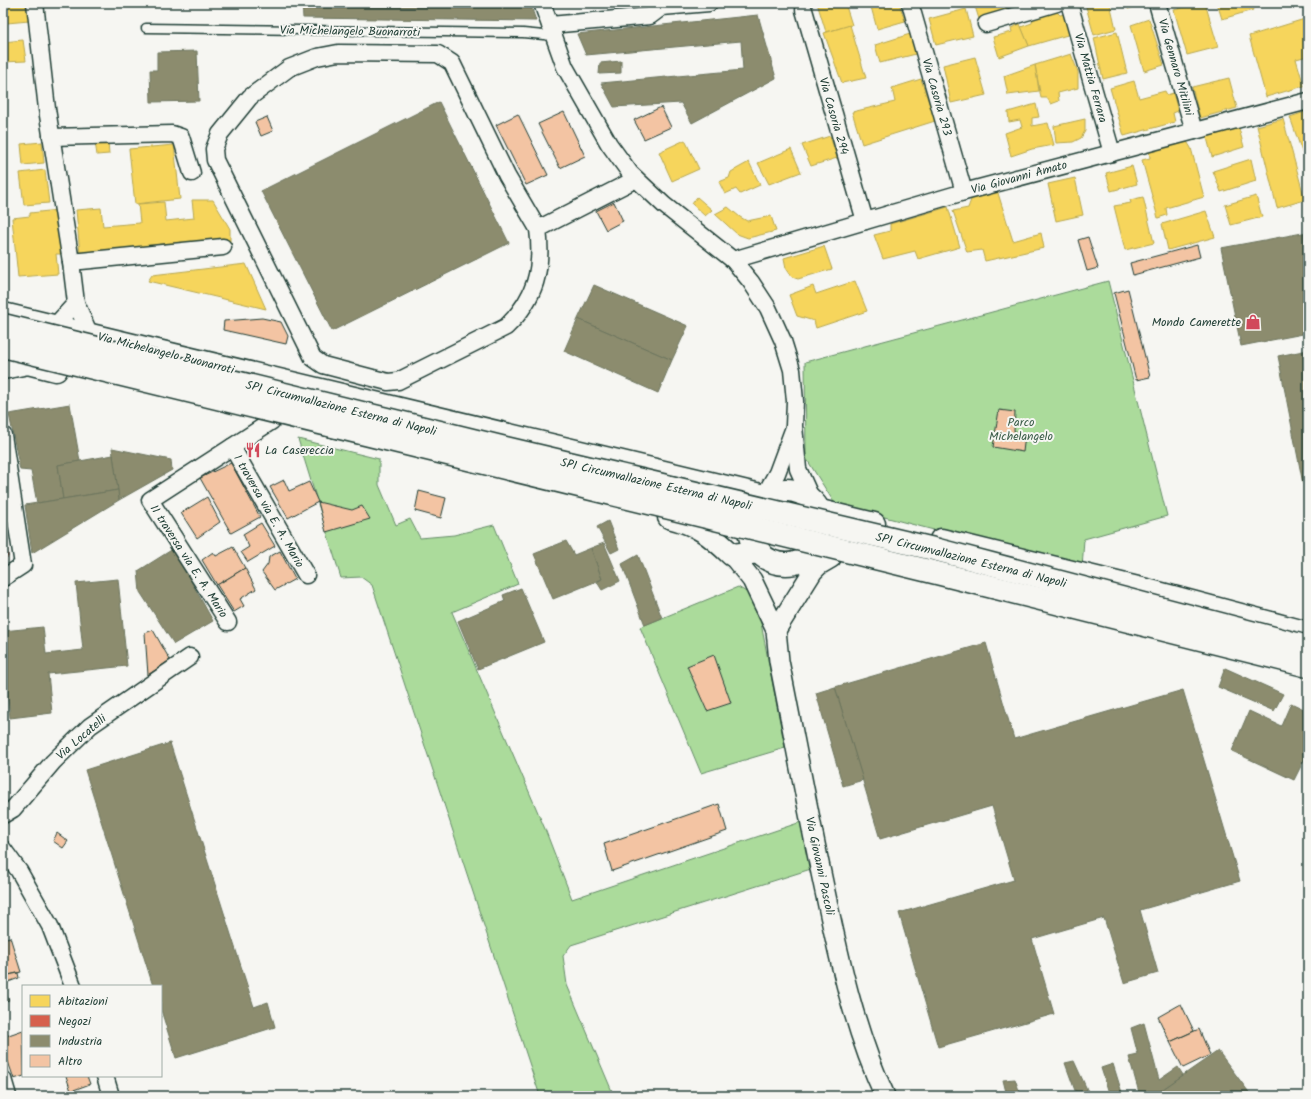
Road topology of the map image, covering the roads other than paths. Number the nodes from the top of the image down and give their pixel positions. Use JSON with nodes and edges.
{"nodes":[{"id":1,"x":35,"y":3,"type":"edge"},
{"id":2,"x":542,"y":3,"type":"edge"},
{"id":3,"x":709,"y":3,"type":"edge"},
{"id":4,"x":910,"y":3,"type":"edge"},
{"id":5,"x":1057,"y":3,"type":"edge"},
{"id":6,"x":1069,"y":3,"type":"edge"},
{"id":7,"x":1157,"y":3,"type":"edge"},
{"id":8,"x":804,"y":10,"type":"dead end"},
{"id":9,"x":986,"y":24,"type":"dead end"},
{"id":10,"x":146,"y":28,"type":"dead end"},
{"id":11,"x":552,"y":30,"type":"junction"},
{"id":12,"x":1308,"y":101,"type":"edge"},
{"id":13,"x":1194,"y":131,"type":"junction"},
{"id":14,"x":51,"y":137,"type":"junction"},
{"id":15,"x":1112,"y":153,"type":"junction"},
{"id":16,"x":192,"y":173,"type":"dead end"},
{"id":17,"x":636,"y":179,"type":"junction"},
{"id":18,"x":964,"y":192,"type":"junction"},
{"id":19,"x":865,"y":221,"type":"junction"},
{"id":20,"x":538,"y":229,"type":"junction"},
{"id":21,"x":223,"y":247,"type":"dead end"},
{"id":22,"x":733,"y":260,"type":"junction"},
{"id":23,"x":71,"y":262,"type":"junction"},
{"id":24,"x":76,"y":303,"type":"junction"},
{"id":25,"x":3,"y":314,"type":"edge"},
{"id":26,"x":3,"y":325,"type":"edge"},
{"id":27,"x":55,"y":326,"type":"junction"},
{"id":28,"x":90,"y":335,"type":"junction"},
{"id":29,"x":3,"y":346,"type":"edge"},
{"id":30,"x":3,"y":368,"type":"edge"},
{"id":31,"x":272,"y":421,"type":"junction"},
{"id":32,"x":794,"y":426,"type":"junction"},
{"id":33,"x":3,"y":435,"type":"edge"},
{"id":34,"x":232,"y":447,"type":"junction"},
{"id":35,"x":764,"y":496,"type":"junction"},
{"id":36,"x":816,"y":505,"type":"junction"},
{"id":37,"x":760,"y":552,"type":"junction"},
{"id":38,"x":732,"y":555,"type":"junction"},
{"id":39,"x":817,"y":556,"type":"junction"},
{"id":40,"x":306,"y":575,"type":"dead end"},
{"id":41,"x":3,"y":578,"type":"edge"},
{"id":42,"x":752,"y":580,"type":"junction"},
{"id":43,"x":228,"y":622,"type":"dead end"},
{"id":44,"x":776,"y":630,"type":"junction"},
{"id":45,"x":1308,"y":633,"type":"edge"},
{"id":46,"x":1308,"y":647,"type":"edge"},
{"id":47,"x":190,"y":657,"type":"dead end"},
{"id":48,"x":1308,"y":666,"type":"edge"},
{"id":49,"x":1308,"y":678,"type":"edge"},
{"id":50,"x":3,"y":815,"type":"edge"},
{"id":51,"x":3,"y":849,"type":"edge"},
{"id":52,"x":73,"y":985,"type":"edge"},
{"id":53,"x":105,"y":1077,"type":"edge"},
{"id":54,"x":3,"y":1080,"type":"edge"},
{"id":55,"x":8,"y":1096,"type":"edge"},
{"id":56,"x":111,"y":1096,"type":"edge"},
{"id":57,"x":885,"y":1096,"type":"edge"}],
"edges":[{"from":1,"to":14,"type":"street"},
{"from":2,"to":11,"type":"street"},
{"from":3,"to":11,"type":"street","name":"Via Michelangelo Buonarroti"},
{"from":4,"to":18,"type":"street","name":"Via Casoria 293"},
{"from":5,"to":9,"type":"street"},
{"from":6,"to":15,"type":"street","name":"Via Mattia Ferrara"},
{"from":7,"to":13,"type":"street","name":"Via Gennaro Mitilini"},
{"from":8,"to":19,"type":"street","name":"Via Casoria 294"},
{"from":10,"to":11,"type":"lane","name":"Via Michelangelo Buonarroti"},
{"from":11,"to":17,"type":"street"},
{"from":12,"to":13,"type":"street","name":"Via Giovanni Amato"},
{"from":13,"to":15,"type":"street","name":"Via Giovanni Amato"},
{"from":14,"to":16,"type":"street"},
{"from":14,"to":23,"type":"street"},
{"from":15,"to":18,"type":"street","name":"Via Giovanni Amato"},
{"from":17,"to":20,"type":"street"},
{"from":17,"to":22,"type":"street"},
{"from":18,"to":19,"type":"street","name":"Via Giovanni Amato"},
{"from":19,"to":22,"type":"street","name":"Via Giovanni Amato"},
{"from":20,"to":20,"type":"street"},
{"from":21,"to":23,"type":"street"},
{"from":22,"to":32,"type":"street"},
{"from":23,"to":24,"type":"street"},
{"from":24,"to":27,"type":"street"},
{"from":24,"to":28,"type":"street"},
{"from":25,"to":27,"type":"main road","name":"Via Michelangelo Buonarroti"},
{"from":26,"to":46,"type":"main road","name":"SP1 Circumvallazione Esterna di Napoli","bridge":true},
{"from":27,"to":28,"type":"main road","name":"Via Michelangelo Buonarroti"},
{"from":28,"to":35,"type":"main road","name":"Via Michelangelo Buonarroti"},
{"from":29,"to":48,"type":"main road","name":"SP1 Circumvallazione Esterna di Napoli","bridge":true},
{"from":30,"to":31,"type":"main road"},
{"from":31,"to":34,"type":"street"},
{"from":31,"to":38,"type":"main road"},
{"from":32,"to":35,"type":"street"},
{"from":32,"to":36,"type":"street"},
{"from":33,"to":41,"type":"street"},
{"from":34,"to":40,"type":"street","name":"I traversa via E. A. Mario"},
{"from":34,"to":43,"type":"street","name":"II traversa via E. A. Mario"},
{"from":35,"to":36,"type":"main road"},
{"from":35,"to":37,"type":"main road"},
{"from":36,"to":39,"type":"main road"},
{"from":36,"to":45,"type":"main road"},
{"from":37,"to":38,"type":"main road"},
{"from":37,"to":39,"type":"main road"},
{"from":37,"to":42,"type":"street"},
{"from":38,"to":42,"type":"street"},
{"from":39,"to":44,"type":"street"},
{"from":39,"to":49,"type":"main road"},
{"from":42,"to":44,"type":"street"},
{"from":44,"to":57,"type":"street","name":"Via Giovanni Pascoli"},
{"from":47,"to":50,"type":"street","name":"Via Locatelli"},
{"from":51,"to":52,"type":"street"},
{"from":53,"to":56,"type":"street"},
{"from":54,"to":55,"type":"street"}]}
